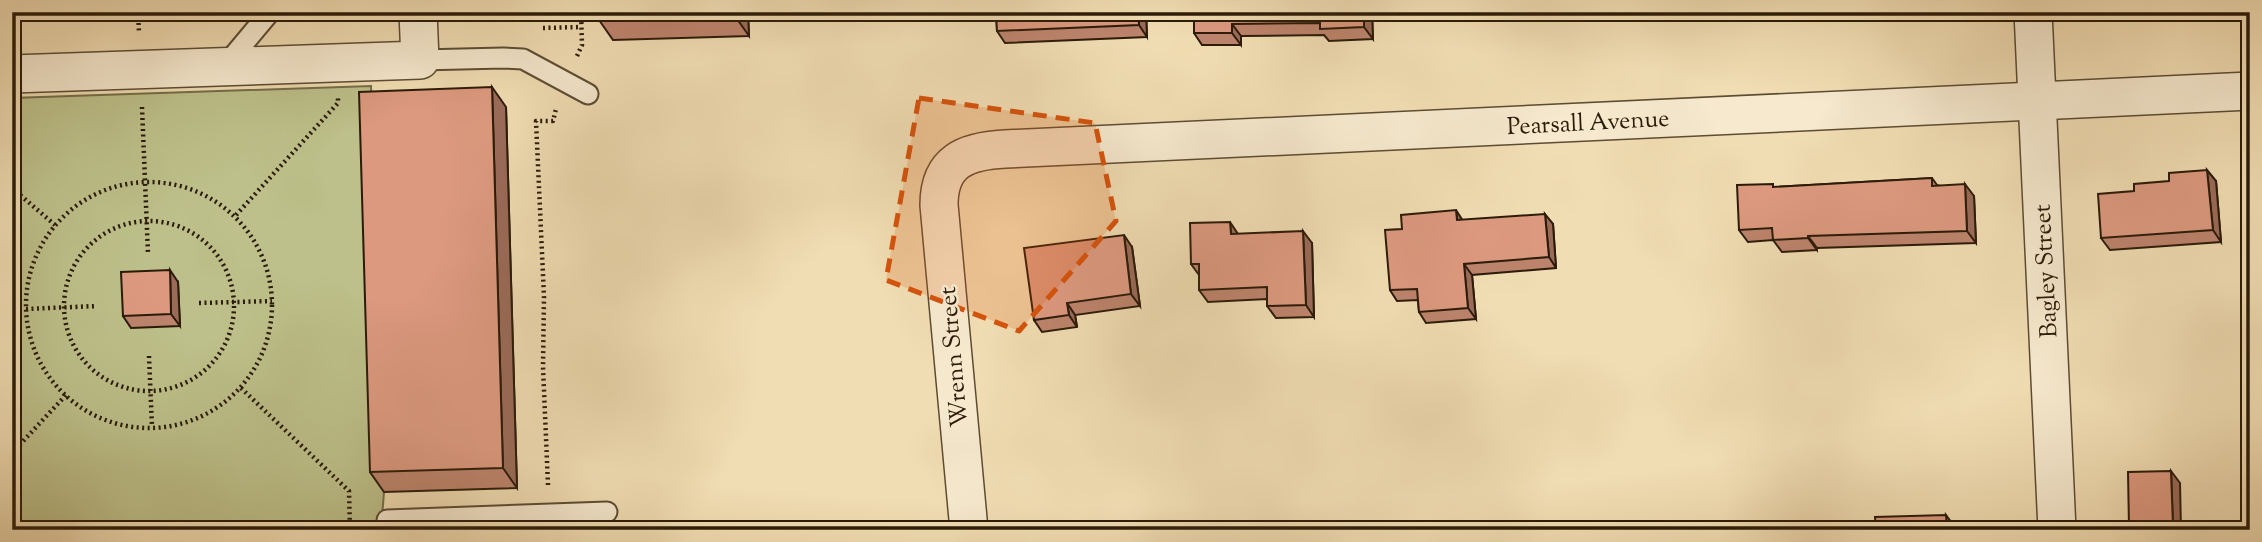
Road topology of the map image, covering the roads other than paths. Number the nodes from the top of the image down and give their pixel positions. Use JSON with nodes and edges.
{"nodes":[{"id":1,"x":270,"y":12,"type":"edge"},
{"id":2,"x":418,"y":12,"type":"edge"},
{"id":3,"x":2033,"y":12,"type":"edge"},
{"id":4,"x":420,"y":60,"type":"junction"},
{"id":5,"x":223,"y":68,"type":"junction"},
{"id":6,"x":12,"y":74,"type":"edge"},
{"id":7,"x":2250,"y":92,"type":"edge"},
{"id":8,"x":588,"y":94,"type":"dead end"},
{"id":9,"x":2037,"y":100,"type":"junction"},
{"id":10,"x":942,"y":184,"type":"joint"},
{"id":11,"x":607,"y":512,"type":"dead end"},
{"id":12,"x":387,"y":520,"type":"dead end"},
{"id":13,"x":969,"y":530,"type":"edge"},
{"id":14,"x":2057,"y":530,"type":"edge"}],
"edges":[{"from":1,"to":5,"type":"lane"},
{"from":2,"to":4,"type":"street"},
{"from":3,"to":9,"type":"street","name":"Bagley Street"},
{"from":4,"to":5,"type":"street"},
{"from":4,"to":8,"type":"lane"},
{"from":5,"to":6,"type":"street"},
{"from":7,"to":9,"type":"street","name":"Pearsall Avenue"},
{"from":9,"to":10,"type":"street","name":"Pearsall Avenue"},
{"from":9,"to":14,"type":"street","name":"Bagley Street"},
{"from":10,"to":13,"type":"street","name":"Wrenn Street"},
{"from":11,"to":12,"type":"lane"}]}
